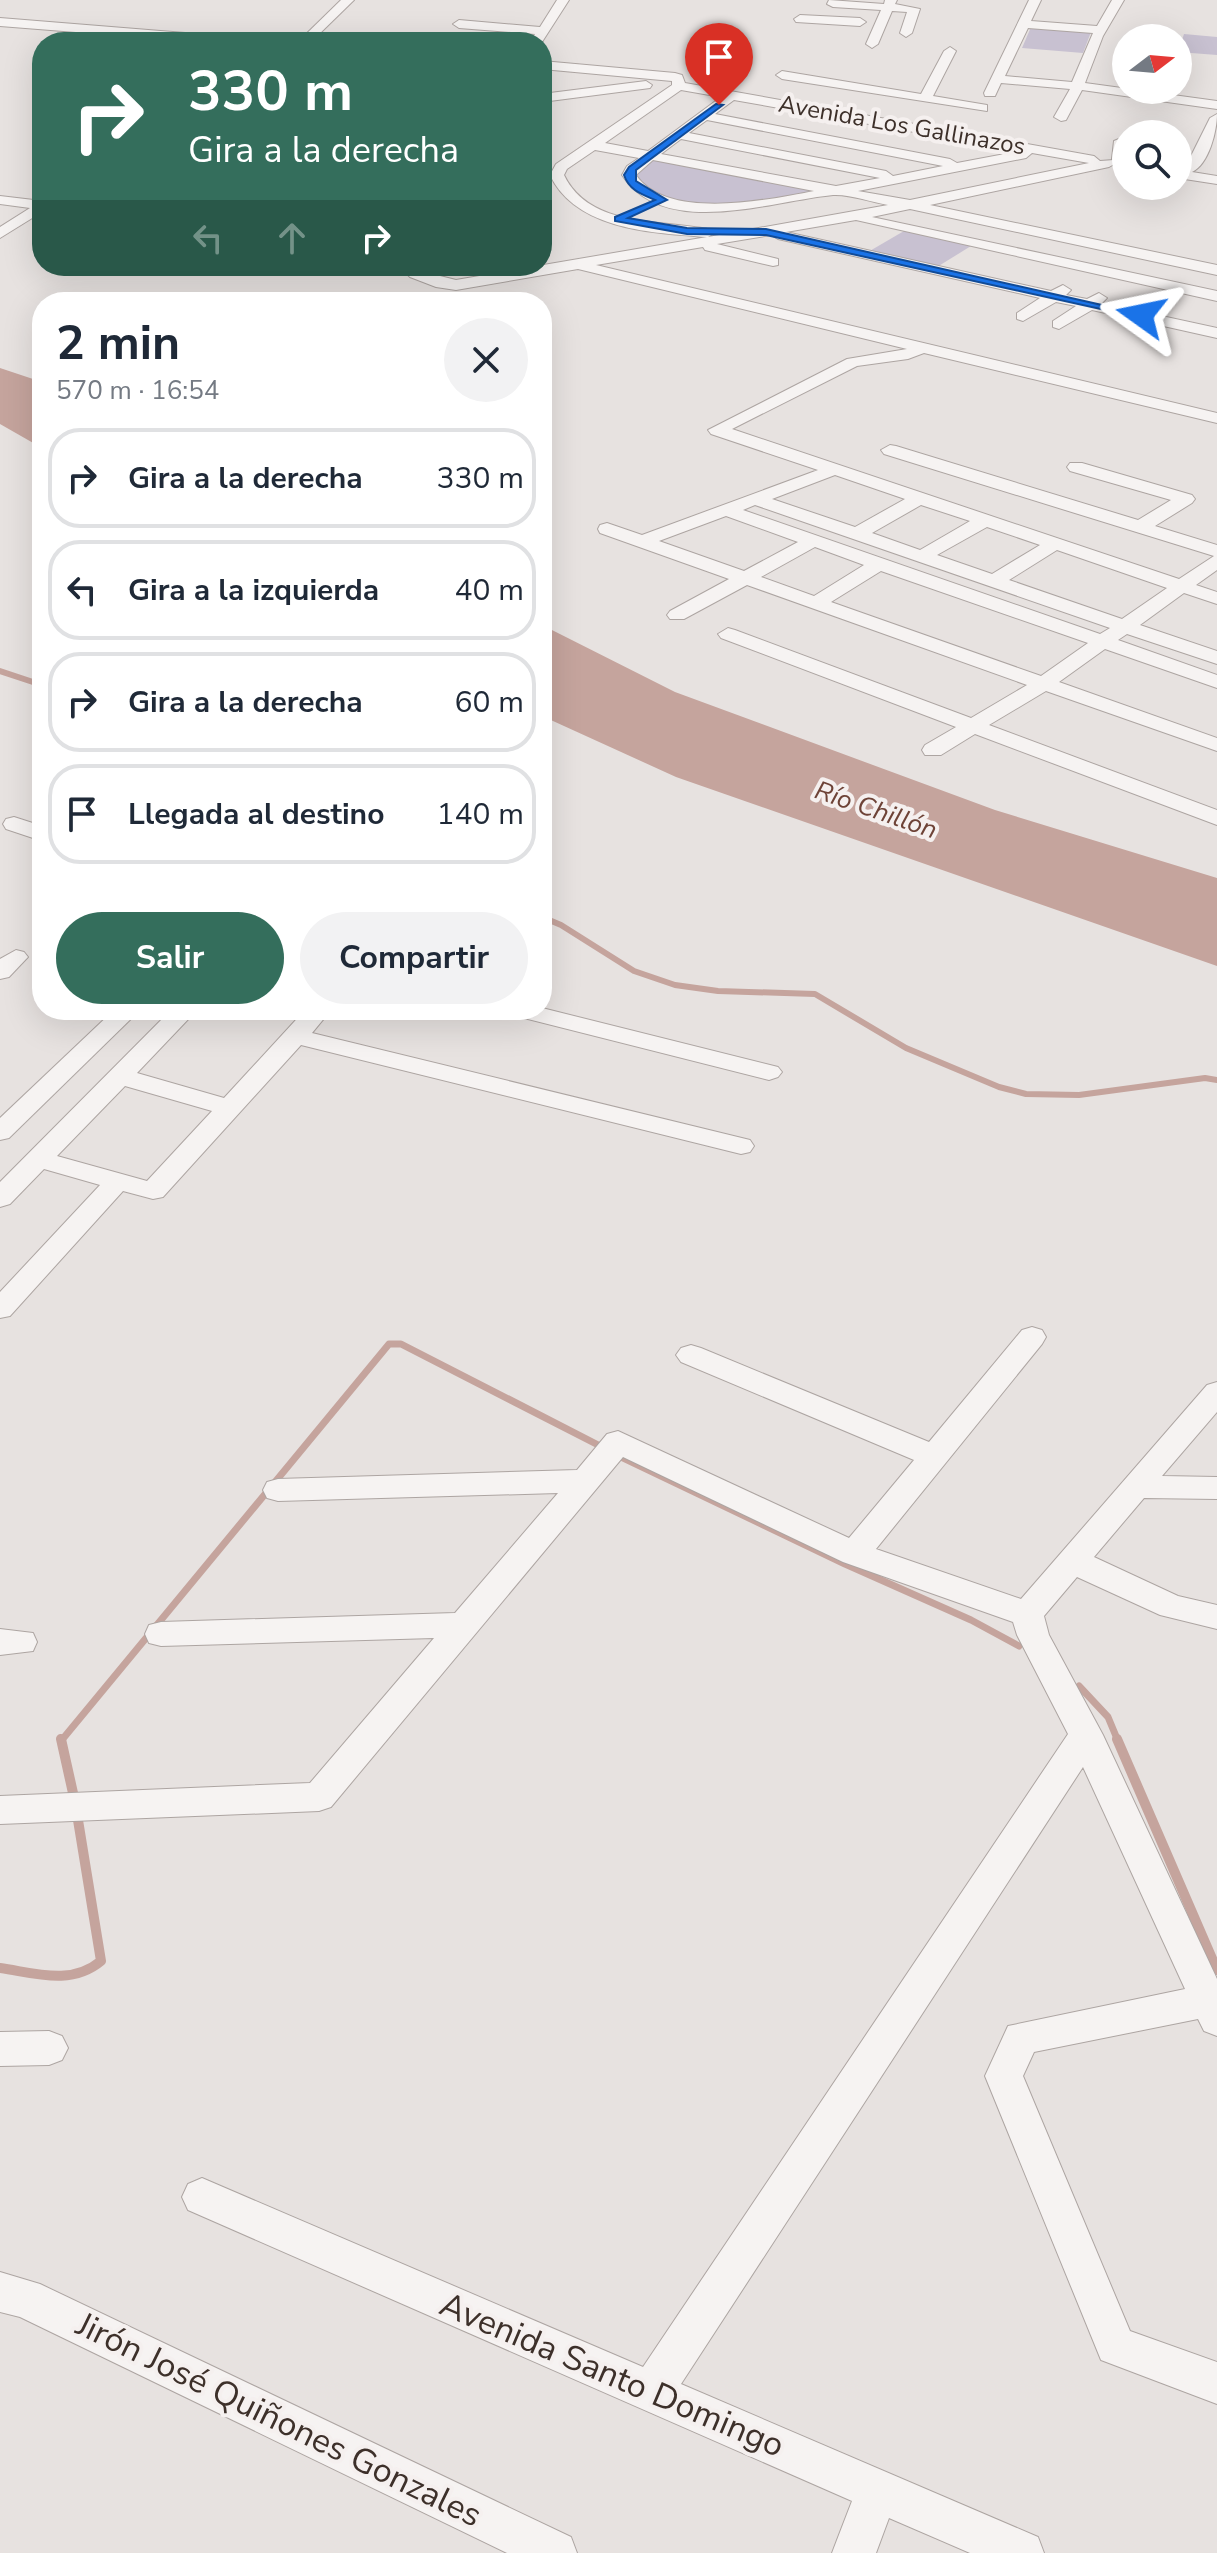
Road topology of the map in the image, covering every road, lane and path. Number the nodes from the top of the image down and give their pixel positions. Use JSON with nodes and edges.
{"nodes":[{"id":1,"x":348,"y":0,"type":"edge"},
{"id":2,"x":563,"y":0,"type":"edge"},
{"id":3,"x":835,"y":0,"type":"edge"},
{"id":4,"x":1035,"y":0,"type":"edge"},
{"id":5,"x":1118,"y":0,"type":"edge"},
{"id":6,"x":890,"y":4,"type":"edge"},
{"id":7,"x":800,"y":19,"type":"dead end"},
{"id":8,"x":0,"y":22,"type":"edge"},
{"id":9,"x":19,"y":23,"type":"junction"},
{"id":10,"x":880,"y":23,"type":"junction"},
{"id":11,"x":459,"y":24,"type":"dead end"},
{"id":12,"x":1024,"y":24,"type":"junction"},
{"id":13,"x":1101,"y":30,"type":"junction"},
{"id":14,"x":127,"y":32,"type":"edge"},
{"id":15,"x":314,"y":32,"type":"edge"},
{"id":16,"x":508,"y":32,"type":"edge"},
{"id":17,"x":542,"y":32,"type":"edge"},
{"id":18,"x":0,"y":33,"type":"edge"},
{"id":19,"x":906,"y":33,"type":"dead end"},
{"id":20,"x":872,"y":44,"type":"dead end"},
{"id":21,"x":950,"y":51,"type":"dead end"},
{"id":22,"x":552,"y":66,"type":"edge"},
{"id":23,"x":782,"y":75,"type":"dead end"},
{"id":24,"x":997,"y":79,"type":"junction"},
{"id":25,"x":1076,"y":85,"type":"junction"},
{"id":26,"x":679,"y":86,"type":"junction"},
{"id":27,"x":1112,"y":89,"type":"edge"},
{"id":28,"x":579,"y":94,"type":"junction"},
{"id":29,"x":734,"y":94,"type":"junction"},
{"id":30,"x":1192,"y":96,"type":"edge"},
{"id":31,"x":552,"y":97,"type":"edge"},
{"id":32,"x":925,"y":98,"type":"junction"},
{"id":33,"x":1217,"y":105,"type":"edge"},
{"id":34,"x":982,"y":108,"type":"junction"},
{"id":35,"x":554,"y":111,"type":"dead end"},
{"id":36,"x":839,"y":113,"type":"junction"},
{"id":37,"x":704,"y":116,"type":"junction"},
{"id":38,"x":1061,"y":117,"type":"dead end"},
{"id":39,"x":1217,"y":118,"type":"edge"},
{"id":40,"x":967,"y":134,"type":"junction"},
{"id":41,"x":679,"y":135,"type":"junction"},
{"id":42,"x":800,"y":135,"type":"junction"},
{"id":43,"x":593,"y":145,"type":"junction"},
{"id":44,"x":1042,"y":150,"type":"junction"},
{"id":45,"x":767,"y":152,"type":"junction"},
{"id":46,"x":650,"y":156,"type":"junction"},
{"id":47,"x":1109,"y":163,"type":"junction"},
{"id":48,"x":1112,"y":164,"type":"edge"},
{"id":49,"x":964,"y":166,"type":"junction"},
{"id":50,"x":561,"y":167,"type":"junction"},
{"id":51,"x":1192,"y":168,"type":"edge"},
{"id":52,"x":731,"y":172,"type":"junction"},
{"id":53,"x":552,"y":173,"type":"edge"},
{"id":54,"x":1192,"y":176,"type":"edge"},
{"id":55,"x":901,"y":178,"type":"junction"},
{"id":56,"x":1217,"y":180,"type":"edge"},
{"id":57,"x":831,"y":192,"type":"junction"},
{"id":58,"x":0,"y":200,"type":"edge"},
{"id":59,"x":663,"y":200,"type":"junction"},
{"id":60,"x":32,"y":205,"type":"edge"},
{"id":61,"x":910,"y":205,"type":"junction"},
{"id":62,"x":32,"y":213,"type":"edge"},
{"id":63,"x":850,"y":217,"type":"junction"},
{"id":64,"x":618,"y":219,"type":"junction"},
{"id":65,"x":761,"y":233,"type":"junction"},
{"id":66,"x":0,"y":234,"type":"edge"},
{"id":67,"x":697,"y":245,"type":"junction"},
{"id":68,"x":1123,"y":250,"type":"junction"},
{"id":69,"x":1160,"y":257,"type":"junction"},
{"id":70,"x":773,"y":262,"type":"dead end"},
{"id":71,"x":576,"y":265,"type":"junction"},
{"id":72,"x":1213,"y":267,"type":"edge"},
{"id":73,"x":552,"y":269,"type":"edge"},
{"id":74,"x":1094,"y":269,"type":"junction"},
{"id":75,"x":421,"y":276,"type":"edge"},
{"id":76,"x":509,"y":276,"type":"edge"},
{"id":77,"x":1131,"y":277,"type":"junction"},
{"id":78,"x":1053,"y":296,"type":"junction"},
{"id":79,"x":1217,"y":296,"type":"edge"},
{"id":80,"x":1090,"y":304,"type":"junction"},
{"id":81,"x":1023,"y":316,"type":"dead end"},
{"id":82,"x":1059,"y":324,"type":"dead end"},
{"id":83,"x":1217,"y":333,"type":"edge"},
{"id":84,"x":924,"y":347,"type":"junction"},
{"id":85,"x":1217,"y":418,"type":"edge"},
{"id":86,"x":890,"y":450,"type":"dead end"},
{"id":87,"x":1076,"y":467,"type":"dead end"},
{"id":88,"x":833,"y":470,"type":"junction"},
{"id":89,"x":755,"y":499,"type":"junction"},
{"id":90,"x":918,"y":499,"type":"junction"},
{"id":91,"x":726,"y":510,"type":"junction"},
{"id":92,"x":984,"y":521,"type":"junction"},
{"id":93,"x":1140,"y":527,"type":"junction"},
{"id":94,"x":607,"y":529,"type":"dead end"},
{"id":95,"x":857,"y":534,"type":"junction"},
{"id":96,"x":643,"y":541,"type":"junction"},
{"id":97,"x":813,"y":541,"type":"junction"},
{"id":98,"x":1054,"y":544,"type":"junction"},
{"id":99,"x":1217,"y":551,"type":"edge"},
{"id":100,"x":923,"y":556,"type":"junction"},
{"id":101,"x":1217,"y":561,"type":"edge"},
{"id":102,"x":879,"y":564,"type":"junction"},
{"id":103,"x":746,"y":578,"type":"junction"},
{"id":104,"x":995,"y":581,"type":"junction"},
{"id":105,"x":1182,"y":586,"type":"junction"},
{"id":106,"x":1217,"y":598,"type":"edge"},
{"id":107,"x":815,"y":603,"type":"junction"},
{"id":108,"x":677,"y":615,"type":"dead end"},
{"id":109,"x":1126,"y":625,"type":"junction"},
{"id":110,"x":728,"y":634,"type":"dead end"},
{"id":111,"x":1101,"y":642,"type":"junction"},
{"id":112,"x":1217,"y":658,"type":"edge"},
{"id":113,"x":1217,"y":682,"type":"edge"},
{"id":114,"x":1043,"y":684,"type":"junction"},
{"id":115,"x":972,"y":727,"type":"junction"},
{"id":116,"x":1217,"y":745,"type":"edge"},
{"id":117,"x":933,"y":750,"type":"dead end"},
{"id":118,"x":1217,"y":818,"type":"edge"},
{"id":119,"x":14,"y":824,"type":"dead end"},
{"id":120,"x":32,"y":830,"type":"edge"},
{"id":121,"x":552,"y":1018,"type":"edge"},
{"id":122,"x":118,"y":1020,"type":"edge"},
{"id":123,"x":175,"y":1020,"type":"edge"},
{"id":124,"x":310,"y":1020,"type":"edge"},
{"id":125,"x":295,"y":1036,"type":"junction"},
{"id":126,"x":769,"y":1072,"type":"dead end"},
{"id":127,"x":120,"y":1076,"type":"junction"},
{"id":128,"x":230,"y":1108,"type":"junction"},
{"id":129,"x":0,"y":1132,"type":"edge"},
{"id":130,"x":741,"y":1146,"type":"dead end"},
{"id":131,"x":38,"y":1159,"type":"junction"},
{"id":132,"x":118,"y":1181,"type":"junction"},
{"id":133,"x":0,"y":1198,"type":"edge"},
{"id":134,"x":0,"y":1309,"type":"edge"},
{"id":135,"x":1032,"y":1337,"type":"dead end"},
{"id":136,"x":691,"y":1355,"type":"dead end"},
{"id":137,"x":1217,"y":1392,"type":"edge"},
{"id":138,"x":934,"y":1456,"type":"junction"},
{"id":139,"x":585,"y":1481,"type":"junction"},
{"id":140,"x":1136,"y":1487,"type":"junction"},
{"id":141,"x":1217,"y":1488,"type":"edge"},
{"id":142,"x":278,"y":1490,"type":"dead end"},
{"id":143,"x":854,"y":1554,"type":"junction"},
{"id":144,"x":1072,"y":1561,"type":"junction"},
{"id":145,"x":1027,"y":1614,"type":"junction"},
{"id":146,"x":1217,"y":1617,"type":"edge"},
{"id":147,"x":464,"y":1625,"type":"junction"},
{"id":148,"x":161,"y":1634,"type":"dead end"},
{"id":149,"x":1086,"y":1735,"type":"junction"},
{"id":150,"x":0,"y":1810,"type":"edge"},
{"id":151,"x":1214,"y":2006,"type":"edge"},
{"id":152,"x":49,"y":2048,"type":"dead end"},
{"id":153,"x":0,"y":2049,"type":"edge"},
{"id":154,"x":202,"y":2197,"type":"dead end"},
{"id":155,"x":0,"y":2292,"type":"edge"},
{"id":156,"x":1217,"y":2383,"type":"edge"},
{"id":157,"x":651,"y":2392,"type":"junction"},
{"id":158,"x":878,"y":2490,"type":"junction"},
{"id":159,"x":555,"y":2553,"type":"edge"},
{"id":160,"x":854,"y":2553,"type":"edge"},
{"id":161,"x":1022,"y":2553,"type":"edge"}],
"edges":[{"from":1,"to":15,"type":"street"},
{"from":2,"to":17,"type":"street"},
{"from":3,"to":6,"type":"street"},
{"from":4,"to":12,"type":"street"},
{"from":5,"to":13,"type":"street"},
{"from":6,"to":10,"type":"street"},
{"from":6,"to":19,"type":"street"},
{"from":7,"to":10,"type":"street"},
{"from":8,"to":9,"type":"street"},
{"from":9,"to":14,"type":"street"},
{"from":9,"to":18,"type":"street"},
{"from":10,"to":20,"type":"street"},
{"from":11,"to":16,"type":"street"},
{"from":12,"to":13,"type":"street"},
{"from":12,"to":24,"type":"street"},
{"from":13,"to":25,"type":"street"},
{"from":21,"to":32,"type":"street"},
{"from":22,"to":26,"type":"street","name":"Avenida Los Gallinazos"},
{"from":23,"to":32,"type":"street"},
{"from":24,"to":25,"type":"street"},
{"from":24,"to":34,"type":"street"},
{"from":25,"to":27,"type":"street"},
{"from":25,"to":38,"type":"street"},
{"from":26,"to":28,"type":"street"},
{"from":26,"to":29,"type":"street","name":"Avenida Los Gallinazos"},
{"from":26,"to":43,"type":"street"},
{"from":28,"to":31,"type":"street"},
{"from":28,"to":35,"type":"street"},
{"from":29,"to":36,"type":"street","name":"Avenida Los Gallinazos"},
{"from":29,"to":37,"type":"street"},
{"from":30,"to":33,"type":"street"},
{"from":32,"to":34,"type":"street"},
{"from":34,"to":40,"type":"street"},
{"from":36,"to":40,"type":"street","name":"Avenida Los Gallinazos"},
{"from":36,"to":42,"type":"street"},
{"from":37,"to":41,"type":"street"},
{"from":37,"to":42,"type":"street"},
{"from":39,"to":51,"type":"street"},
{"from":40,"to":44,"type":"street","name":"Avenida Los Gallinazos"},
{"from":41,"to":45,"type":"street"},
{"from":41,"to":46,"type":"street"},
{"from":42,"to":45,"type":"street"},
{"from":42,"to":49,"type":"street"},
{"from":43,"to":46,"type":"street"},
{"from":43,"to":50,"type":"street"},
{"from":44,"to":47,"type":"street","name":"Avenida Los Gallinazos"},
{"from":44,"to":49,"type":"street"},
{"from":45,"to":52,"type":"street"},
{"from":45,"to":55,"type":"street"},
{"from":46,"to":52,"type":"street"},
{"from":46,"to":59,"type":"street"},
{"from":47,"to":48,"type":"street","name":"Avenida Los Gallinazos"},
{"from":47,"to":61,"type":"street"},
{"from":49,"to":55,"type":"street"},
{"from":50,"to":53,"type":"street"},
{"from":50,"to":64,"type":"street"},
{"from":52,"to":57,"type":"street"},
{"from":54,"to":56,"type":"street"},
{"from":55,"to":57,"type":"street"},
{"from":57,"to":59,"type":"street"},
{"from":57,"to":61,"type":"street"},
{"from":58,"to":60,"type":"street"},
{"from":59,"to":64,"type":"street"},
{"from":61,"to":63,"type":"street"},
{"from":61,"to":68,"type":"street"},
{"from":62,"to":66,"type":"street"},
{"from":63,"to":65,"type":"street"},
{"from":63,"to":74,"type":"street"},
{"from":64,"to":65,"type":"street"},
{"from":65,"to":67,"type":"street"},
{"from":65,"to":78,"type":"street"},
{"from":67,"to":70,"type":"street"},
{"from":67,"to":71,"type":"street"},
{"from":68,"to":69,"type":"street"},
{"from":68,"to":74,"type":"street"},
{"from":69,"to":72,"type":"street"},
{"from":69,"to":77,"type":"street"},
{"from":71,"to":73,"type":"street"},
{"from":71,"to":84,"type":"street"},
{"from":74,"to":77,"type":"street"},
{"from":74,"to":78,"type":"street"},
{"from":75,"to":76,"type":"street"},
{"from":77,"to":79,"type":"street"},
{"from":77,"to":80,"type":"street"},
{"from":78,"to":80,"type":"street"},
{"from":78,"to":81,"type":"street"},
{"from":80,"to":82,"type":"street"},
{"from":80,"to":83,"type":"street"},
{"from":84,"to":85,"type":"street"},
{"from":84,"to":88,"type":"street"},
{"from":86,"to":93,"type":"street"},
{"from":87,"to":93,"type":"street"},
{"from":88,"to":89,"type":"street"},
{"from":88,"to":90,"type":"street"},
{"from":89,"to":91,"type":"street"},
{"from":89,"to":95,"type":"street"},
{"from":90,"to":92,"type":"street"},
{"from":90,"to":95,"type":"street"},
{"from":91,"to":96,"type":"street"},
{"from":91,"to":97,"type":"street"},
{"from":92,"to":98,"type":"street"},
{"from":92,"to":100,"type":"street"},
{"from":93,"to":99,"type":"street"},
{"from":94,"to":96,"type":"street"},
{"from":95,"to":100,"type":"street"},
{"from":96,"to":103,"type":"street"},
{"from":97,"to":102,"type":"street"},
{"from":97,"to":103,"type":"street"},
{"from":98,"to":104,"type":"street"},
{"from":98,"to":105,"type":"street"},
{"from":100,"to":104,"type":"street"},
{"from":101,"to":105,"type":"street"},
{"from":102,"to":107,"type":"street"},
{"from":102,"to":111,"type":"street"},
{"from":103,"to":107,"type":"street"},
{"from":103,"to":108,"type":"street"},
{"from":104,"to":109,"type":"street"},
{"from":105,"to":106,"type":"street"},
{"from":105,"to":109,"type":"street"},
{"from":107,"to":114,"type":"street"},
{"from":109,"to":111,"type":"street"},
{"from":109,"to":112,"type":"street"},
{"from":110,"to":115,"type":"street"},
{"from":111,"to":113,"type":"street"},
{"from":111,"to":114,"type":"street"},
{"from":114,"to":115,"type":"street"},
{"from":114,"to":116,"type":"street"},
{"from":115,"to":117,"type":"street"},
{"from":115,"to":118,"type":"street"},
{"from":119,"to":120,"type":"street"},
{"from":121,"to":126,"type":"street"},
{"from":122,"to":129,"type":"street"},
{"from":123,"to":127,"type":"street"},
{"from":124,"to":125,"type":"street"},
{"from":125,"to":128,"type":"street"},
{"from":125,"to":130,"type":"street"},
{"from":127,"to":128,"type":"street"},
{"from":127,"to":131,"type":"street"},
{"from":128,"to":132,"type":"street"},
{"from":131,"to":132,"type":"street"},
{"from":131,"to":133,"type":"street"},
{"from":132,"to":134,"type":"street"},
{"from":135,"to":138,"type":"street"},
{"from":136,"to":138,"type":"street"},
{"from":137,"to":140,"type":"street"},
{"from":138,"to":143,"type":"street"},
{"from":139,"to":142,"type":"street"},
{"from":139,"to":143,"type":"street"},
{"from":139,"to":147,"type":"street"},
{"from":140,"to":141,"type":"street"},
{"from":140,"to":144,"type":"street"},
{"from":143,"to":145,"type":"street"},
{"from":144,"to":145,"type":"street"},
{"from":144,"to":146,"type":"street"},
{"from":145,"to":149,"type":"street"},
{"from":147,"to":148,"type":"street"},
{"from":147,"to":150,"type":"street"},
{"from":149,"to":151,"type":"street"},
{"from":149,"to":157,"type":"street"},
{"from":151,"to":156,"type":"street"},
{"from":152,"to":153,"type":"street"},
{"from":154,"to":157,"type":"street","name":"Avenida Santo Domingo"},
{"from":155,"to":159,"type":"street","name":"Jirón José Quiñones Gonzales"},
{"from":157,"to":158,"type":"street","name":"Avenida Santo Domingo"},
{"from":158,"to":160,"type":"street"},
{"from":158,"to":161,"type":"street","name":"Avenida Santo Domingo"}]}
